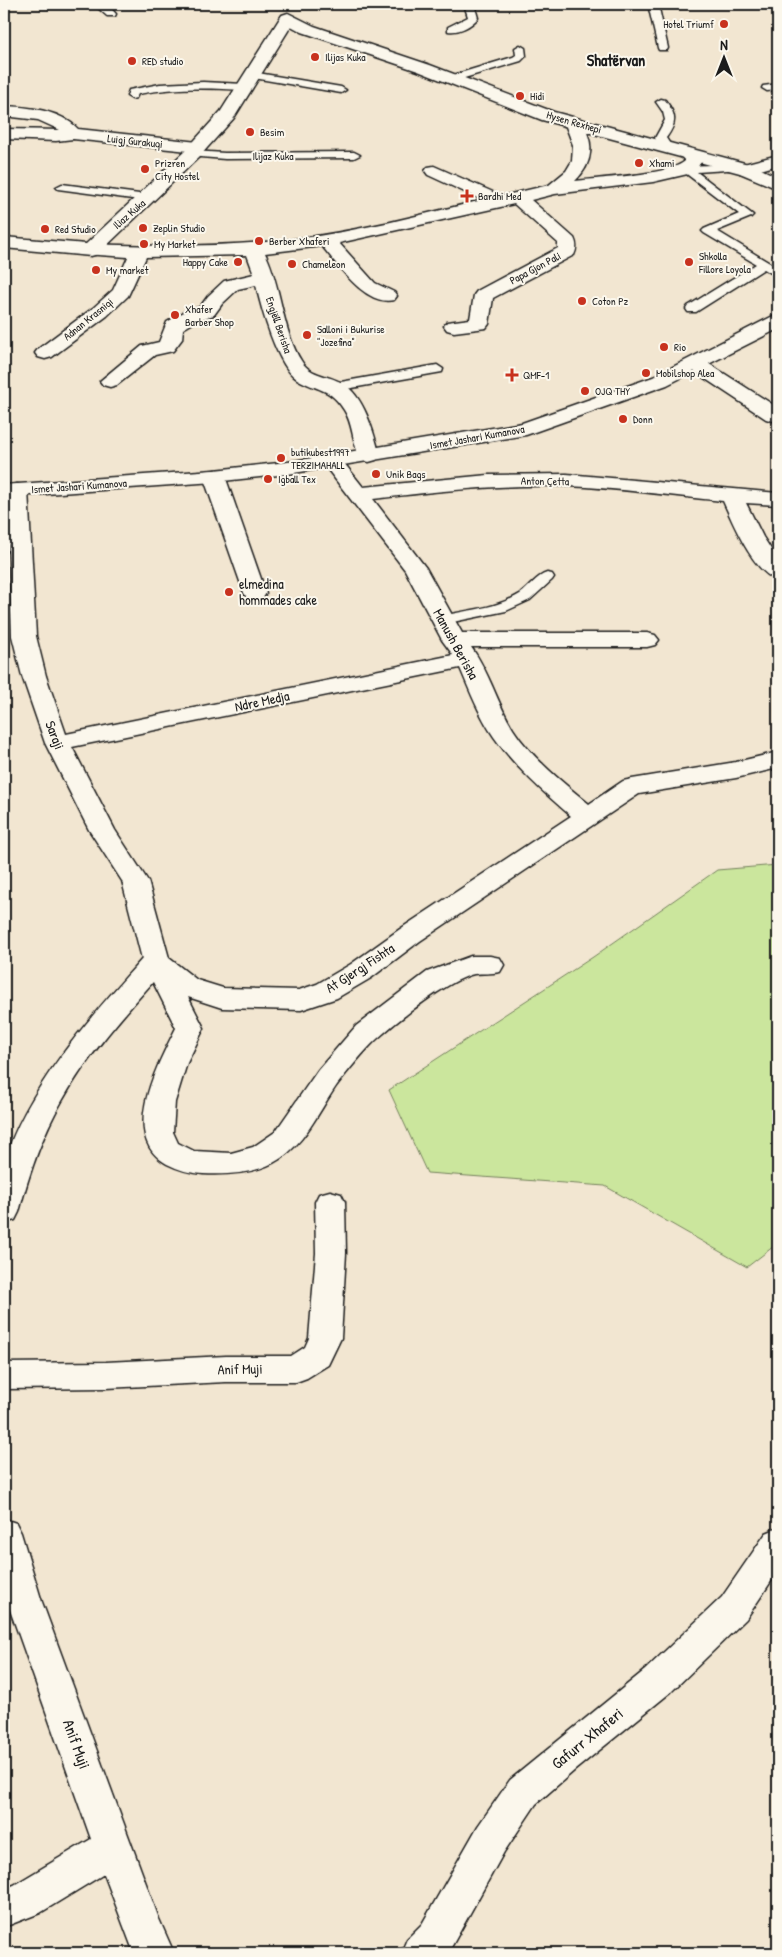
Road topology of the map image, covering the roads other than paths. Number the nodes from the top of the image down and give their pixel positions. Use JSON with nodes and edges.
{"nodes":[{"id":1,"x":102,"y":4,"type":"edge"},
{"id":2,"x":470,"y":4,"type":"edge"},
{"id":3,"x":652,"y":4,"type":"edge"},
{"id":4,"x":286,"y":11,"type":"edge"},
{"id":5,"x":111,"y":14,"type":"dead end"},
{"id":6,"x":452,"y":29,"type":"dead end"},
{"id":7,"x":520,"y":48,"type":"dead end"},
{"id":8,"x":663,"y":48,"type":"dead end"},
{"id":9,"x":451,"y":79,"type":"junction"},
{"id":10,"x":248,"y":81,"type":"junction"},
{"id":11,"x":778,"y":87,"type":"edge"},
{"id":12,"x":767,"y":88,"type":"dead end"},
{"id":13,"x":341,"y":90,"type":"dead end"},
{"id":14,"x":132,"y":96,"type":"dead end"},
{"id":15,"x":662,"y":102,"type":"dead end"},
{"id":16,"x":4,"y":104,"type":"edge"},
{"id":17,"x":4,"y":111,"type":"edge"},
{"id":18,"x":31,"y":112,"type":"junction"},
{"id":19,"x":574,"y":124,"type":"junction"},
{"id":20,"x":4,"y":134,"type":"edge"},
{"id":21,"x":72,"y":134,"type":"junction"},
{"id":22,"x":666,"y":147,"type":"junction"},
{"id":23,"x":195,"y":150,"type":"junction"},
{"id":24,"x":354,"y":155,"type":"dead end"},
{"id":25,"x":778,"y":160,"type":"edge"},
{"id":26,"x":686,"y":161,"type":"junction"},
{"id":27,"x":742,"y":168,"type":"junction"},
{"id":28,"x":434,"y":171,"type":"dead end"},
{"id":29,"x":778,"y":184,"type":"edge"},
{"id":30,"x":62,"y":187,"type":"dead end"},
{"id":31,"x":555,"y":189,"type":"junction"},
{"id":32,"x":147,"y":198,"type":"junction"},
{"id":33,"x":509,"y":200,"type":"junction"},
{"id":34,"x":326,"y":240,"type":"junction"},
{"id":35,"x":4,"y":243,"type":"edge"},
{"id":36,"x":253,"y":249,"type":"junction"},
{"id":37,"x":92,"y":250,"type":"junction"},
{"id":38,"x":138,"y":252,"type":"junction"},
{"id":39,"x":764,"y":264,"type":"junction"},
{"id":40,"x":778,"y":273,"type":"edge"},
{"id":41,"x":264,"y":277,"type":"junction"},
{"id":42,"x":387,"y":296,"type":"dead end"},
{"id":43,"x":692,"y":309,"type":"dead end"},
{"id":44,"x":777,"y":323,"type":"edge"},
{"id":45,"x":454,"y":326,"type":"dead end"},
{"id":46,"x":45,"y":353,"type":"dead end"},
{"id":47,"x":696,"y":364,"type":"junction"},
{"id":48,"x":438,"y":369,"type":"dead end"},
{"id":49,"x":110,"y":381,"type":"dead end"},
{"id":50,"x":335,"y":387,"type":"junction"},
{"id":51,"x":773,"y":416,"type":"dead end"},
{"id":52,"x":369,"y":456,"type":"junction"},
{"id":53,"x":334,"y":462,"type":"junction"},
{"id":54,"x":214,"y":476,"type":"junction"},
{"id":55,"x":11,"y":491,"type":"edge"},
{"id":56,"x":358,"y":494,"type":"junction"},
{"id":57,"x":732,"y":497,"type":"junction"},
{"id":58,"x":778,"y":499,"type":"edge"},
{"id":59,"x":778,"y":572,"type":"edge"},
{"id":60,"x":547,"y":577,"type":"dead end"},
{"id":61,"x":255,"y":593,"type":"dead end"},
{"id":62,"x":448,"y":630,"type":"junction"},
{"id":63,"x":647,"y":640,"type":"dead end"},
{"id":64,"x":468,"y":659,"type":"junction"},
{"id":65,"x":57,"y":743,"type":"junction"},
{"id":66,"x":778,"y":760,"type":"edge"},
{"id":67,"x":589,"y":816,"type":"junction"},
{"id":68,"x":156,"y":961,"type":"junction"},
{"id":69,"x":490,"y":965,"type":"dead end"},
{"id":70,"x":330,"y":1202,"type":"dead end"},
{"id":71,"x":4,"y":1212,"type":"edge"},
{"id":72,"x":4,"y":1376,"type":"edge"},
{"id":73,"x":4,"y":1533,"type":"edge"},
{"id":74,"x":778,"y":1543,"type":"edge"},
{"id":75,"x":14,"y":1603,"type":"edge"},
{"id":76,"x":113,"y":1847,"type":"junction"},
{"id":77,"x":4,"y":1908,"type":"edge"},
{"id":78,"x":154,"y":1953,"type":"edge"},
{"id":79,"x":421,"y":1953,"type":"edge"}],
"edges":[{"from":1,"to":5,"type":"lane"},
{"from":2,"to":6,"type":"lane"},
{"from":3,"to":8,"type":"lane"},
{"from":4,"to":9,"type":"street","name":"Hysen Rexhepi"},
{"from":4,"to":10,"type":"street","name":"Iliaz Kuka"},
{"from":7,"to":9,"type":"lane"},
{"from":9,"to":19,"type":"street","name":"Hysen Rexhepi"},
{"from":10,"to":13,"type":"lane"},
{"from":10,"to":14,"type":"lane"},
{"from":10,"to":23,"type":"street","name":"Iliaz Kuka"},
{"from":11,"to":12,"type":"lane"},
{"from":15,"to":22,"type":"lane"},
{"from":16,"to":18,"type":"street","name":"Luigj Gurakuqi"},
{"from":17,"to":18,"type":"street","name":"Luigj Gurakuqi"},
{"from":18,"to":21,"type":"street","name":"Luigj Gurakuqi"},
{"from":19,"to":22,"type":"street","name":"Hysen Rexhepi"},
{"from":19,"to":31,"type":"street"},
{"from":20,"to":21,"type":"street","name":"Luigj Gurakuqi"},
{"from":21,"to":23,"type":"street","name":"Luigj Gurakuqi"},
{"from":22,"to":26,"type":"street","name":"Hysen Rexhepi"},
{"from":23,"to":24,"type":"lane","name":"Ilijaz Kuka"},
{"from":23,"to":32,"type":"street","name":"Iliaz Kuka"},
{"from":25,"to":27,"type":"street"},
{"from":26,"to":27,"type":"street","name":"Hysen Rexhepi"},
{"from":26,"to":31,"type":"street"},
{"from":26,"to":39,"type":"lane"},
{"from":27,"to":29,"type":"street","name":"Hysen Rexhepi"},
{"from":28,"to":33,"type":"street"},
{"from":30,"to":32,"type":"lane"},
{"from":31,"to":33,"type":"street"},
{"from":32,"to":37,"type":"street","name":"Iliaz Kuka"},
{"from":33,"to":34,"type":"street"},
{"from":33,"to":45,"type":"street","name":"Papa Gjon Pali"},
{"from":34,"to":36,"type":"street"},
{"from":34,"to":42,"type":"street"},
{"from":35,"to":37,"type":"street"},
{"from":36,"to":38,"type":"street"},
{"from":36,"to":41,"type":"street","name":"Engjëll Berisha"},
{"from":37,"to":38,"type":"street"},
{"from":38,"to":46,"type":"street","name":"Adnan Krasniqi"},
{"from":39,"to":40,"type":"lane"},
{"from":39,"to":43,"type":"lane"},
{"from":41,"to":49,"type":"street","name":"Engjëll Berisha"},
{"from":41,"to":50,"type":"street","name":"Engjëll Berisha"},
{"from":44,"to":47,"type":"street","name":"Ismet Jashari Kumanova"},
{"from":47,"to":51,"type":"street"},
{"from":47,"to":52,"type":"street","name":"Ismet Jashari Kumanova"},
{"from":48,"to":50,"type":"lane"},
{"from":50,"to":52,"type":"street","name":"Engjëll Berisha"},
{"from":52,"to":53,"type":"street","name":"Ismet Jashari Kumanova"},
{"from":53,"to":54,"type":"street","name":"Ismet Jashari Kumanova"},
{"from":53,"to":56,"type":"street","name":"Manush Berisha"},
{"from":54,"to":55,"type":"street","name":"Ismet Jashari Kumanova"},
{"from":54,"to":61,"type":"street"},
{"from":55,"to":65,"type":"street","name":"Saraji"},
{"from":56,"to":57,"type":"street","name":"Anton Çetta"},
{"from":56,"to":62,"type":"street","name":"Manush Berisha"},
{"from":57,"to":58,"type":"street","name":"Anton Çetta"},
{"from":57,"to":59,"type":"street"},
{"from":60,"to":62,"type":"lane"},
{"from":62,"to":63,"type":"street"},
{"from":62,"to":64,"type":"street","name":"Manush Berisha"},
{"from":64,"to":65,"type":"street","name":"Ndre Medja"},
{"from":64,"to":67,"type":"street","name":"Manush Berisha"},
{"from":65,"to":68,"type":"street","name":"Saraji"},
{"from":66,"to":67,"type":"street","name":"At Gjergj Fishta"},
{"from":67,"to":68,"type":"street","name":"At Gjergj Fishta"},
{"from":68,"to":69,"type":"street"},
{"from":68,"to":71,"type":"street"},
{"from":70,"to":72,"type":"street","name":"Anif Muji"},
{"from":73,"to":75,"type":"street","name":"Anif Muji"},
{"from":74,"to":79,"type":"street","name":"Gafurr Xhaferi"},
{"from":75,"to":76,"type":"street","name":"Anif Muji"},
{"from":76,"to":77,"type":"street"},
{"from":76,"to":78,"type":"street","name":"Anif Muji"}]}
